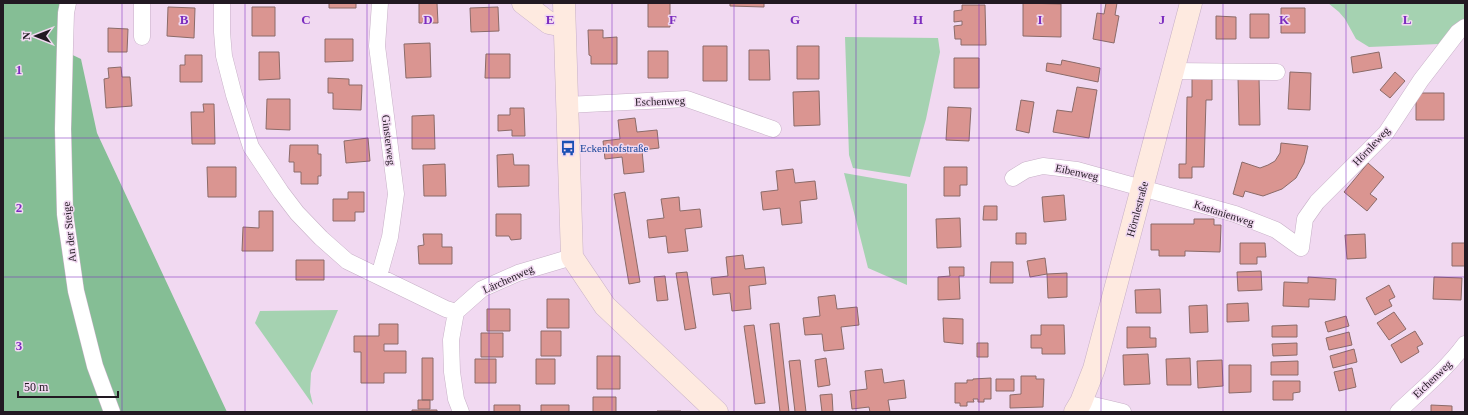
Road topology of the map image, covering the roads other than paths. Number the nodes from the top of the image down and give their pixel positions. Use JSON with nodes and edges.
{"nodes":[{"id":1,"x":68,"y":3,"type":"edge"},
{"id":2,"x":142,"y":3,"type":"edge"},
{"id":3,"x":222,"y":3,"type":"edge"},
{"id":4,"x":380,"y":3,"type":"edge"},
{"id":5,"x":523,"y":3,"type":"edge"},
{"id":6,"x":564,"y":3,"type":"edge"},
{"id":7,"x":1191,"y":3,"type":"edge"},
{"id":8,"x":564,"y":26,"type":"junction"},
{"id":9,"x":1465,"y":27,"type":"edge"},
{"id":10,"x":142,"y":37,"type":"dead end"},
{"id":11,"x":1173,"y":71,"type":"junction"},
{"id":12,"x":1277,"y":72,"type":"dead end"},
{"id":13,"x":566,"y":105,"type":"junction"},
{"id":14,"x":773,"y":128,"type":"dead end"},
{"id":15,"x":1013,"y":178,"type":"dead end"},
{"id":16,"x":1142,"y":189,"type":"junction"},
{"id":17,"x":1301,"y":248,"type":"joint"},
{"id":18,"x":572,"y":256,"type":"junction"},
{"id":19,"x":379,"y":276,"type":"junction"},
{"id":20,"x":456,"y":312,"type":"junction"},
{"id":21,"x":1465,"y":344,"type":"edge"},
{"id":22,"x":1078,"y":407,"type":"edge"},
{"id":23,"x":112,"y":412,"type":"edge"},
{"id":24,"x":461,"y":412,"type":"edge"},
{"id":25,"x":717,"y":412,"type":"edge"},
{"id":26,"x":1123,"y":412,"type":"edge"},
{"id":27,"x":1398,"y":412,"type":"edge"}],
"edges":[{"from":1,"to":23,"type":"street","name":"An der Steige"},
{"from":2,"to":10,"type":"street"},
{"from":3,"to":19,"type":"street"},
{"from":4,"to":19,"type":"street","name":"Ginsterweg"},
{"from":5,"to":8,"type":"street"},
{"from":6,"to":8,"type":"street"},
{"from":7,"to":11,"type":"street","name":"Hörnlestraße"},
{"from":8,"to":13,"type":"street"},
{"from":9,"to":17,"type":"street","name":"Hörnleweg"},
{"from":11,"to":12,"type":"street"},
{"from":11,"to":16,"type":"street","name":"Hörnlestraße"},
{"from":13,"to":14,"type":"street","name":"Eschenweg"},
{"from":13,"to":18,"type":"street"},
{"from":15,"to":16,"type":"street","name":"Eibenweg"},
{"from":16,"to":17,"type":"street","name":"Kastanienweg"},
{"from":16,"to":22,"type":"street","name":"Hörnlestraße"},
{"from":18,"to":20,"type":"street","name":"Lärchenweg"},
{"from":18,"to":25,"type":"street"},
{"from":19,"to":20,"type":"street"},
{"from":20,"to":24,"type":"street"},
{"from":21,"to":27,"type":"street","name":"Eichenweg"},
{"from":22,"to":26,"type":"street"}]}
